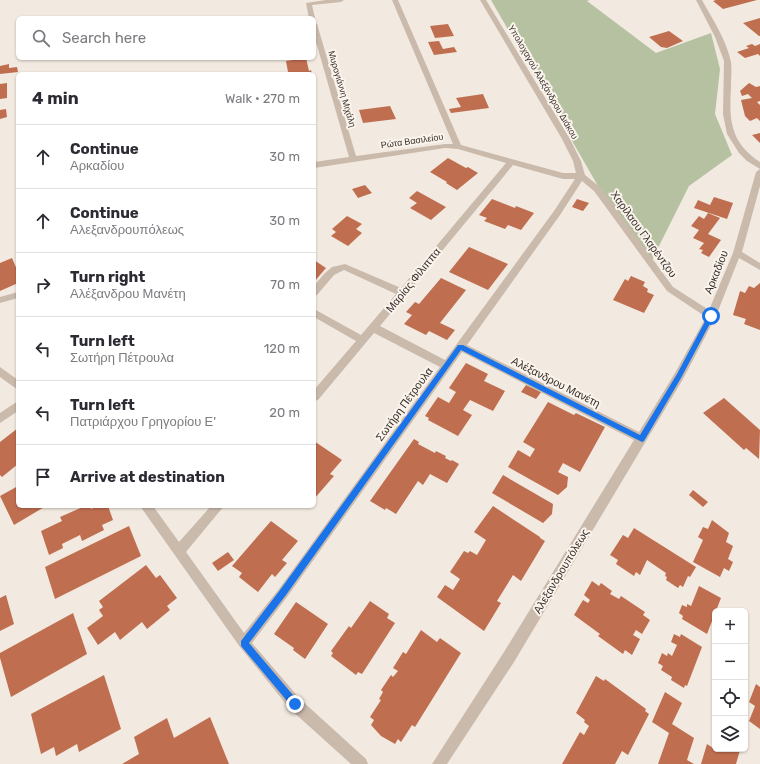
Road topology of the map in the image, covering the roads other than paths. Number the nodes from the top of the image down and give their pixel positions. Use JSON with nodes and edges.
{"nodes":[{"id":1,"x":341,"y":0,"type":"edge"},
{"id":2,"x":395,"y":0,"type":"edge"},
{"id":3,"x":483,"y":0,"type":"edge"},
{"id":4,"x":699,"y":0,"type":"edge"},
{"id":5,"x":311,"y":16,"type":"edge"},
{"id":6,"x":316,"y":31,"type":"edge"},
{"id":7,"x":458,"y":147,"type":"junction"},
{"id":8,"x":353,"y":159,"type":"junction"},
{"id":9,"x":510,"y":162,"type":"junction"},
{"id":10,"x":316,"y":165,"type":"edge"},
{"id":11,"x":760,"y":166,"type":"edge"},
{"id":12,"x":760,"y":172,"type":"edge"},
{"id":13,"x":581,"y":176,"type":"junction"},
{"id":14,"x":737,"y":253,"type":"junction"},
{"id":15,"x":760,"y":267,"type":"edge"},
{"id":16,"x":316,"y":291,"type":"edge"},
{"id":17,"x":401,"y":292,"type":"junction"},
{"id":18,"x":16,"y":296,"type":"edge"},
{"id":19,"x":0,"y":300,"type":"edge"},
{"id":20,"x":316,"y":314,"type":"edge"},
{"id":21,"x":711,"y":316,"type":"junction"},
{"id":22,"x":374,"y":328,"type":"junction"},
{"id":23,"x":363,"y":341,"type":"junction"},
{"id":24,"x":460,"y":346,"type":"junction"},
{"id":25,"x":446,"y":365,"type":"junction"},
{"id":26,"x":0,"y":371,"type":"edge"},
{"id":27,"x":679,"y":376,"type":"joint"},
{"id":28,"x":16,"y":384,"type":"edge"},
{"id":29,"x":316,"y":395,"type":"edge"},
{"id":30,"x":16,"y":406,"type":"edge"},
{"id":31,"x":0,"y":418,"type":"edge"},
{"id":32,"x":642,"y":439,"type":"junction"},
{"id":33,"x":147,"y":508,"type":"edge"},
{"id":34,"x":216,"y":508,"type":"edge"},
{"id":35,"x":179,"y":551,"type":"junction"},
{"id":36,"x":244,"y":643,"type":"junction"},
{"id":37,"x":361,"y":764,"type":"edge"},
{"id":38,"x":439,"y":764,"type":"edge"}],
"edges":[{"from":1,"to":5,"type":"street"},
{"from":2,"to":7,"type":"street"},
{"from":3,"to":13,"type":"street","name":"Υπολοχαγού Αλεξάνδρου Διάκου"},
{"from":4,"to":11,"type":"street"},
{"from":6,"to":8,"type":"street","name":"Μυρογιάννη Μιχάλη"},
{"from":7,"to":8,"type":"street","name":"Ρώτα Βασιλείου"},
{"from":7,"to":9,"type":"street","name":"Ρώτα Βασιλείου"},
{"from":8,"to":10,"type":"street","name":"Ρώτα Βασιλείου"},
{"from":9,"to":13,"type":"street","name":"Ρώτα Βασιλείου"},
{"from":9,"to":17,"type":"street","name":"Μαρίας Φίλιππα"},
{"from":12,"to":14,"type":"street","name":"Αρκαδίου"},
{"from":13,"to":21,"type":"street","name":"Χαρίλαου Γλαρέντζου"},
{"from":13,"to":24,"type":"street","name":"Σωτήρη Πέτρουλα"},
{"from":14,"to":15,"type":"street"},
{"from":14,"to":21,"type":"street","name":"Αρκαδίου"},
{"from":16,"to":17,"type":"street"},
{"from":17,"to":22,"type":"street","name":"Μαρίας Φίλιππα"},
{"from":18,"to":19,"type":"street"},
{"from":20,"to":23,"type":"street"},
{"from":21,"to":27,"type":"street","name":"Αρκαδίου"},
{"from":22,"to":23,"type":"street","name":"Μαρίας Φίλιππα"},
{"from":22,"to":25,"type":"street"},
{"from":23,"to":29,"type":"street","name":"Μαρίας Φίλιππα"},
{"from":24,"to":25,"type":"street","name":"Σωτήρη Πέτρουλα"},
{"from":24,"to":32,"type":"street","name":"Αλέξανδρου Μανέτη"},
{"from":25,"to":36,"type":"street","name":"Σωτήρη Πέτρουλα"},
{"from":26,"to":28,"type":"street"},
{"from":27,"to":32,"type":"street","name":"Αλεξανδρουπόλεως"},
{"from":30,"to":31,"type":"street"},
{"from":32,"to":38,"type":"street","name":"Αλεξανδρουπόλεως"},
{"from":33,"to":35,"type":"street"},
{"from":34,"to":35,"type":"street"},
{"from":35,"to":36,"type":"street"},
{"from":36,"to":37,"type":"street"}]}
